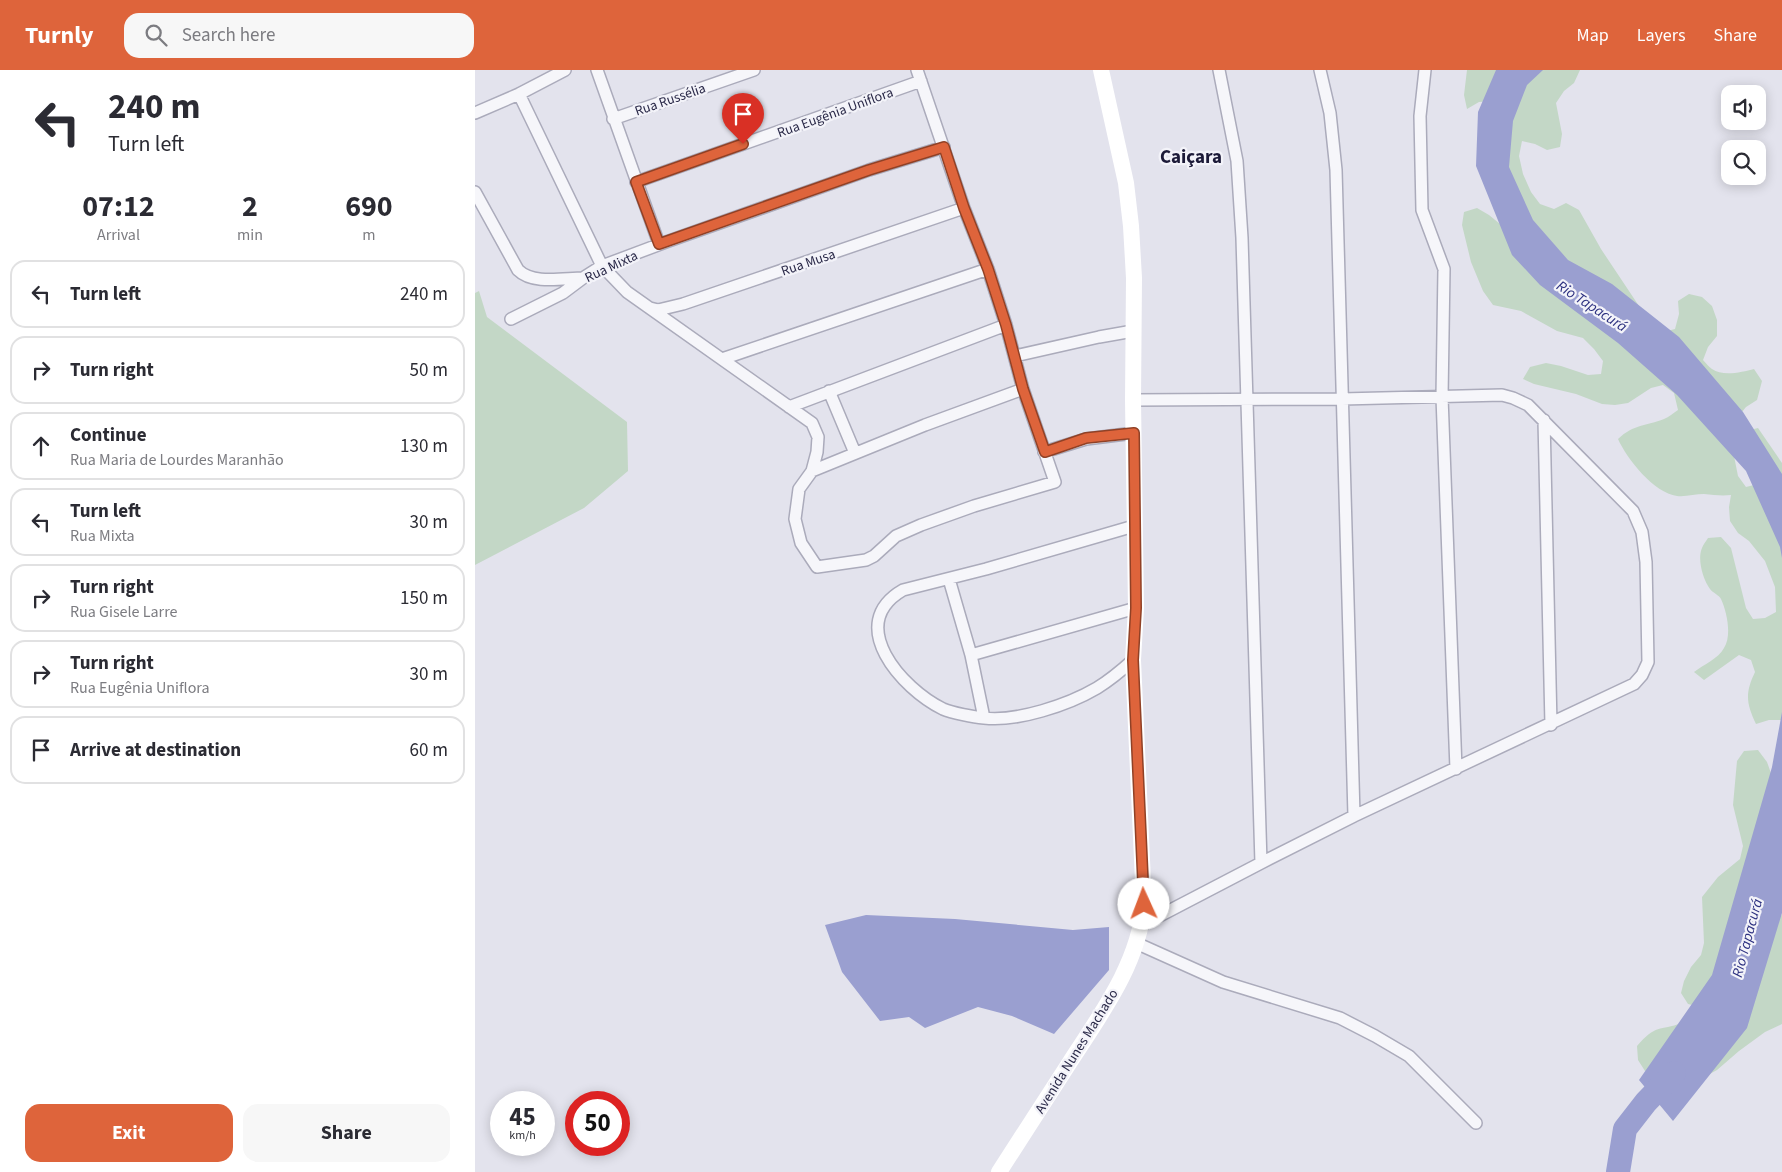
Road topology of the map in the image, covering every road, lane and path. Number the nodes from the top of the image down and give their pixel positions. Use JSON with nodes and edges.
{"nodes":[{"id":1,"x":565,"y":70,"type":"edge"},
{"id":2,"x":597,"y":70,"type":"edge"},
{"id":3,"x":754,"y":70,"type":"edge"},
{"id":4,"x":1101,"y":70,"type":"edge"},
{"id":5,"x":1219,"y":70,"type":"edge"},
{"id":6,"x":1320,"y":70,"type":"edge"},
{"id":7,"x":1425,"y":70,"type":"edge"},
{"id":8,"x":919,"y":76,"type":"edge"},
{"id":9,"x":519,"y":94,"type":"junction"},
{"id":10,"x":475,"y":113,"type":"edge"},
{"id":11,"x":613,"y":119,"type":"junction"},
{"id":12,"x":944,"y":147,"type":"junction"},
{"id":13,"x":636,"y":182,"type":"junction"},
{"id":14,"x":475,"y":192,"type":"edge"},
{"id":15,"x":964,"y":208,"type":"junction"},
{"id":16,"x":659,"y":244,"type":"junction"},
{"id":17,"x":602,"y":266,"type":"junction"},
{"id":18,"x":988,"y":269,"type":"junction"},
{"id":19,"x":583,"y":278,"type":"junction"},
{"id":20,"x":650,"y":308,"type":"junction"},
{"id":21,"x":511,"y":319,"type":"dead end"},
{"id":22,"x":1006,"y":325,"type":"junction"},
{"id":23,"x":1133,"y":331,"type":"junction"},
{"id":24,"x":1015,"y":356,"type":"junction"},
{"id":25,"x":722,"y":359,"type":"junction"},
{"id":26,"x":1023,"y":389,"type":"junction"},
{"id":27,"x":829,"y":391,"type":"junction"},
{"id":28,"x":1442,"y":397,"type":"junction"},
{"id":29,"x":1247,"y":399,"type":"junction"},
{"id":30,"x":1342,"y":399,"type":"junction"},
{"id":31,"x":1133,"y":400,"type":"junction"},
{"id":32,"x":789,"y":406,"type":"junction"},
{"id":33,"x":1544,"y":420,"type":"junction"},
{"id":34,"x":1134,"y":433,"type":"junction"},
{"id":35,"x":1045,"y":452,"type":"junction"},
{"id":36,"x":855,"y":453,"type":"junction"},
{"id":37,"x":812,"y":471,"type":"junction"},
{"id":38,"x":1134,"y":526,"type":"junction"},
{"id":39,"x":949,"y":579,"type":"junction"},
{"id":40,"x":1136,"y":608,"type":"junction"},
{"id":41,"x":971,"y":655,"type":"junction"},
{"id":42,"x":1133,"y":660,"type":"junction"},
{"id":43,"x":984,"y":718,"type":"junction"},
{"id":44,"x":1551,"y":724,"type":"junction"},
{"id":45,"x":1456,"y":769,"type":"junction"},
{"id":46,"x":1354,"y":816,"type":"junction"},
{"id":47,"x":1261,"y":863,"type":"junction"},
{"id":48,"x":1142,"y":925,"type":"junction"},
{"id":49,"x":1136,"y":943,"type":"junction"},
{"id":50,"x":1475,"y":1123,"type":"dead end"},
{"id":51,"x":999,"y":1172,"type":"edge"}],
"edges":[{"from":1,"to":9,"type":"street"},
{"from":2,"to":11,"type":"street"},
{"from":3,"to":11,"type":"street","name":"Rua Russélia"},
{"from":4,"to":23,"type":"main road","name":"Avenida Nunes Machado"},
{"from":5,"to":29,"type":"street"},
{"from":6,"to":30,"type":"street"},
{"from":7,"to":28,"type":"street"},
{"from":8,"to":12,"type":"street"},
{"from":8,"to":13,"type":"street","name":"Rua Eugênia Uniflora"},
{"from":9,"to":10,"type":"street"},
{"from":9,"to":17,"type":"street"},
{"from":11,"to":13,"type":"street"},
{"from":12,"to":15,"type":"street"},
{"from":12,"to":16,"type":"street","name":"Rua Mixta"},
{"from":13,"to":16,"type":"street"},
{"from":14,"to":19,"type":"street"},
{"from":15,"to":18,"type":"street"},
{"from":15,"to":20,"type":"street","name":"Rua Musa"},
{"from":16,"to":17,"type":"street","name":"Rua Mixta"},
{"from":17,"to":19,"type":"street","name":"Rua Mixta"},
{"from":17,"to":20,"type":"street"},
{"from":18,"to":22,"type":"street"},
{"from":18,"to":25,"type":"street"},
{"from":19,"to":21,"type":"street","name":"Rua Mixta"},
{"from":20,"to":25,"type":"street"},
{"from":22,"to":24,"type":"street"},
{"from":22,"to":27,"type":"street"},
{"from":23,"to":24,"type":"street"},
{"from":23,"to":31,"type":"main road","name":"Avenida Nunes Machado"},
{"from":24,"to":26,"type":"street"},
{"from":25,"to":32,"type":"street"},
{"from":26,"to":35,"type":"street"},
{"from":26,"to":36,"type":"street"},
{"from":27,"to":32,"type":"street"},
{"from":27,"to":36,"type":"street"},
{"from":28,"to":30,"type":"street"},
{"from":28,"to":33,"type":"street"},
{"from":28,"to":45,"type":"street"},
{"from":29,"to":30,"type":"street"},
{"from":29,"to":31,"type":"street"},
{"from":29,"to":47,"type":"street"},
{"from":30,"to":46,"type":"street"},
{"from":31,"to":34,"type":"main road","name":"Avenida Nunes Machado"},
{"from":32,"to":37,"type":"street"},
{"from":33,"to":44,"type":"street"},
{"from":33,"to":44,"type":"street"},
{"from":34,"to":35,"type":"street"},
{"from":34,"to":38,"type":"main road","name":"Avenida Nunes Machado"},
{"from":35,"to":37,"type":"street"},
{"from":36,"to":37,"type":"street"},
{"from":38,"to":39,"type":"street"},
{"from":38,"to":40,"type":"main road","name":"Avenida Nunes Machado"},
{"from":39,"to":41,"type":"street"},
{"from":39,"to":43,"type":"street"},
{"from":40,"to":41,"type":"street"},
{"from":40,"to":42,"type":"main road","name":"Avenida Nunes Machado"},
{"from":41,"to":43,"type":"street"},
{"from":42,"to":43,"type":"street"},
{"from":42,"to":48,"type":"main road","name":"Avenida Nunes Machado"},
{"from":44,"to":45,"type":"street"},
{"from":45,"to":46,"type":"street"},
{"from":46,"to":47,"type":"street"},
{"from":47,"to":48,"type":"street"},
{"from":48,"to":49,"type":"main road","name":"Avenida Nunes Machado"},
{"from":49,"to":50,"type":"street"},
{"from":49,"to":51,"type":"main road","name":"Avenida Nunes Machado"}]}
